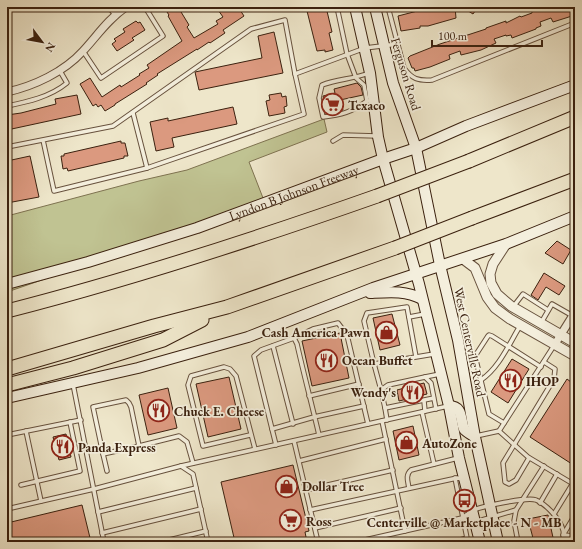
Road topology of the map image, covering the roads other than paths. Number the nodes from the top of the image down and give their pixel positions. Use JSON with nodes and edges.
{"nodes":[{"id":1,"x":109,"y":7,"type":"edge"},
{"id":2,"x":126,"y":7,"type":"edge"},
{"id":3,"x":145,"y":7,"type":"edge"},
{"id":4,"x":337,"y":7,"type":"edge"},
{"id":5,"x":355,"y":7,"type":"edge"},
{"id":6,"x":375,"y":7,"type":"edge"},
{"id":7,"x":388,"y":7,"type":"edge"},
{"id":8,"x":115,"y":15,"type":"junction"},
{"id":9,"x":575,"y":23,"type":"edge"},
{"id":10,"x":384,"y":44,"type":"junction"},
{"id":11,"x":398,"y":44,"type":"junction"},
{"id":12,"x":365,"y":48,"type":"junction"},
{"id":13,"x":83,"y":51,"type":"junction"},
{"id":14,"x":347,"y":54,"type":"junction"},
{"id":15,"x":59,"y":70,"type":"junction"},
{"id":16,"x":370,"y":73,"type":"junction"},
{"id":17,"x":295,"y":74,"type":"junction"},
{"id":18,"x":356,"y":78,"type":"junction"},
{"id":19,"x":575,"y":85,"type":"edge"},
{"id":20,"x":7,"y":92,"type":"edge"},
{"id":21,"x":370,"y":101,"type":"junction"},
{"id":22,"x":7,"y":106,"type":"edge"},
{"id":23,"x":133,"y":113,"type":"junction"},
{"id":24,"x":575,"y":117,"type":"edge"},
{"id":25,"x":378,"y":136,"type":"junction"},
{"id":26,"x":43,"y":140,"type":"junction"},
{"id":27,"x":333,"y":141,"type":"dead end"},
{"id":28,"x":7,"y":146,"type":"edge"},
{"id":29,"x":416,"y":148,"type":"junction"},
{"id":30,"x":383,"y":159,"type":"junction"},
{"id":31,"x":147,"y":168,"type":"junction"},
{"id":32,"x":575,"y":179,"type":"edge"},
{"id":33,"x":575,"y":216,"type":"edge"},
{"id":34,"x":506,"y":244,"type":"junction"},
{"id":35,"x":463,"y":259,"type":"junction"},
{"id":36,"x":440,"y":265,"type":"junction"},
{"id":37,"x":416,"y":274,"type":"junction"},
{"id":38,"x":7,"y":284,"type":"edge"},
{"id":39,"x":358,"y":295,"type":"junction"},
{"id":40,"x":422,"y":299,"type":"junction"},
{"id":41,"x":227,"y":307,"type":"junction"},
{"id":42,"x":513,"y":307,"type":"junction"},
{"id":43,"x":7,"y":310,"type":"edge"},
{"id":44,"x":548,"y":310,"type":"junction"},
{"id":45,"x":426,"y":314,"type":"junction"},
{"id":46,"x":574,"y":314,"type":"edge"},
{"id":47,"x":409,"y":317,"type":"junction"},
{"id":48,"x":541,"y":323,"type":"junction"},
{"id":49,"x":520,"y":325,"type":"junction"},
{"id":50,"x":561,"y":335,"type":"junction"},
{"id":51,"x":294,"y":338,"type":"junction"},
{"id":52,"x":575,"y":343,"type":"edge"},
{"id":53,"x":555,"y":344,"type":"junction"},
{"id":54,"x":274,"y":346,"type":"junction"},
{"id":55,"x":508,"y":346,"type":"junction"},
{"id":56,"x":436,"y":354,"type":"junction"},
{"id":57,"x":575,"y":356,"type":"edge"},
{"id":58,"x":416,"y":357,"type":"junction"},
{"id":59,"x":544,"y":362,"type":"junction"},
{"id":60,"x":374,"y":364,"type":"junction"},
{"id":61,"x":541,"y":367,"type":"junction"},
{"id":62,"x":7,"y":369,"type":"edge"},
{"id":63,"x":441,"y":374,"type":"junction"},
{"id":64,"x":425,"y":377,"type":"junction"},
{"id":65,"x":481,"y":380,"type":"junction"},
{"id":66,"x":73,"y":383,"type":"junction"},
{"id":67,"x":358,"y":384,"type":"junction"},
{"id":68,"x":7,"y":385,"type":"edge"},
{"id":69,"x":381,"y":390,"type":"junction"},
{"id":70,"x":309,"y":396,"type":"junction"},
{"id":71,"x":7,"y":398,"type":"edge"},
{"id":72,"x":434,"y":398,"type":"junction"},
{"id":73,"x":424,"y":401,"type":"junction"},
{"id":74,"x":364,"y":406,"type":"junction"},
{"id":75,"x":449,"y":406,"type":"junction"},
{"id":76,"x":385,"y":408,"type":"junction"},
{"id":77,"x":436,"y":409,"type":"junction"},
{"id":78,"x":424,"y":412,"type":"junction"},
{"id":79,"x":314,"y":417,"type":"junction"},
{"id":80,"x":80,"y":420,"type":"junction"},
{"id":81,"x":384,"y":421,"type":"junction"},
{"id":82,"x":70,"y":422,"type":"junction"},
{"id":83,"x":504,"y":423,"type":"junction"},
{"id":84,"x":292,"y":424,"type":"junction"},
{"id":85,"x":368,"y":424,"type":"junction"},
{"id":86,"x":272,"y":429,"type":"junction"},
{"id":87,"x":26,"y":431,"type":"junction"},
{"id":88,"x":499,"y":431,"type":"junction"},
{"id":89,"x":7,"y":435,"type":"edge"},
{"id":90,"x":250,"y":435,"type":"junction"},
{"id":91,"x":319,"y":435,"type":"junction"},
{"id":92,"x":475,"y":437,"type":"junction"},
{"id":93,"x":386,"y":439,"type":"junction"},
{"id":94,"x":294,"y":441,"type":"junction"},
{"id":95,"x":514,"y":444,"type":"junction"},
{"id":96,"x":276,"y":445,"type":"junction"},
{"id":97,"x":139,"y":446,"type":"junction"},
{"id":98,"x":255,"y":450,"type":"junction"},
{"id":99,"x":102,"y":454,"type":"junction"},
{"id":100,"x":459,"y":458,"type":"junction"},
{"id":101,"x":529,"y":458,"type":"junction"},
{"id":102,"x":299,"y":461,"type":"junction"},
{"id":103,"x":193,"y":463,"type":"junction"},
{"id":104,"x":434,"y":464,"type":"junction"},
{"id":105,"x":180,"y":466,"type":"junction"},
{"id":106,"x":544,"y":466,"type":"junction"},
{"id":107,"x":393,"y":470,"type":"junction"},
{"id":108,"x":107,"y":471,"type":"dead end"},
{"id":109,"x":557,"y":474,"type":"junction"},
{"id":110,"x":455,"y":478,"type":"junction"},
{"id":111,"x":465,"y":479,"type":"junction"},
{"id":112,"x":37,"y":481,"type":"junction"},
{"id":113,"x":574,"y":484,"type":"edge"},
{"id":114,"x":21,"y":485,"type":"dead end"},
{"id":115,"x":196,"y":488,"type":"junction"},
{"id":116,"x":409,"y":488,"type":"junction"},
{"id":117,"x":94,"y":489,"type":"junction"},
{"id":118,"x":306,"y":490,"type":"junction"},
{"id":119,"x":397,"y":491,"type":"junction"},
{"id":120,"x":522,"y":500,"type":"junction"},
{"id":121,"x":41,"y":501,"type":"junction"},
{"id":122,"x":540,"y":503,"type":"junction"},
{"id":123,"x":490,"y":506,"type":"junction"},
{"id":124,"x":401,"y":508,"type":"junction"},
{"id":125,"x":7,"y":509,"type":"edge"},
{"id":126,"x":201,"y":509,"type":"junction"},
{"id":127,"x":310,"y":510,"type":"junction"},
{"id":128,"x":473,"y":510,"type":"junction"},
{"id":129,"x":516,"y":510,"type":"junction"},
{"id":130,"x":98,"y":512,"type":"junction"},
{"id":131,"x":554,"y":514,"type":"junction"},
{"id":132,"x":575,"y":515,"type":"edge"},
{"id":133,"x":462,"y":518,"type":"junction"},
{"id":134,"x":493,"y":518,"type":"junction"},
{"id":135,"x":476,"y":522,"type":"junction"},
{"id":136,"x":315,"y":528,"type":"junction"},
{"id":137,"x":206,"y":531,"type":"junction"},
{"id":138,"x":406,"y":531,"type":"junction"},
{"id":139,"x":102,"y":533,"type":"junction"},
{"id":140,"x":563,"y":535,"type":"junction"},
{"id":141,"x":575,"y":536,"type":"edge"},
{"id":142,"x":372,"y":540,"type":"edge"},
{"id":143,"x":465,"y":541,"type":"edge"},
{"id":144,"x":104,"y":542,"type":"edge"},
{"id":145,"x":161,"y":542,"type":"edge"},
{"id":146,"x":208,"y":542,"type":"edge"},
{"id":147,"x":318,"y":542,"type":"edge"},
{"id":148,"x":356,"y":542,"type":"edge"},
{"id":149,"x":453,"y":542,"type":"edge"},
{"id":150,"x":480,"y":542,"type":"edge"},
{"id":151,"x":498,"y":542,"type":"edge"},
{"id":152,"x":518,"y":542,"type":"edge"},
{"id":153,"x":563,"y":542,"type":"edge"}],
"edges":[{"from":1,"to":8,"type":"lane"},
{"from":2,"to":8,"type":"street"},
{"from":3,"to":13,"type":"lane"},
{"from":4,"to":14,"type":"lane"},
{"from":5,"to":12,"type":"main road"},
{"from":6,"to":10,"type":"main road","name":"Ferguson Road"},
{"from":7,"to":11,"type":"lane"},
{"from":8,"to":13,"type":"street"},
{"from":9,"to":11,"type":"lane"},
{"from":10,"to":11,"type":"lane"},
{"from":10,"to":12,"type":"lane"},
{"from":10,"to":29,"type":"main road","name":"Ferguson Road"},
{"from":12,"to":14,"type":"lane"},
{"from":12,"to":16,"type":"main road"},
{"from":13,"to":15,"type":"street"},
{"from":14,"to":17,"type":"lane"},
{"from":14,"to":18,"type":"lane"},
{"from":15,"to":20,"type":"street"},
{"from":15,"to":22,"type":"lane"},
{"from":16,"to":18,"type":"lane"},
{"from":16,"to":21,"type":"main road"},
{"from":17,"to":23,"type":"lane"},
{"from":17,"to":31,"type":"lane"},
{"from":18,"to":21,"type":"lane"},
{"from":18,"to":21,"type":"lane"},
{"from":19,"to":29,"type":"main road","name":"Lyndon B Johnson Freeway"},
{"from":21,"to":25,"type":"main road"},
{"from":23,"to":26,"type":"lane"},
{"from":23,"to":31,"type":"lane"},
{"from":24,"to":43,"type":"highway","bridge":true},
{"from":25,"to":27,"type":"lane"},
{"from":25,"to":30,"type":"main road"},
{"from":26,"to":28,"type":"lane"},
{"from":26,"to":31,"type":"lane"},
{"from":29,"to":30,"type":"main road","name":"Lyndon B Johnson Freeway"},
{"from":29,"to":36,"type":"main road","name":"West Centerville Road"},
{"from":30,"to":37,"type":"main road"},
{"from":30,"to":38,"type":"main road","name":"Lyndon B Johnson Freeway"},
{"from":32,"to":41,"type":"highway","bridge":true},
{"from":33,"to":34,"type":"main road"},
{"from":34,"to":35,"type":"main road"},
{"from":34,"to":42,"type":"street"},
{"from":35,"to":36,"type":"main road"},
{"from":35,"to":49,"type":"street"},
{"from":36,"to":37,"type":"main road"},
{"from":36,"to":92,"type":"main road","name":"West Centerville Road"},
{"from":37,"to":39,"type":"main road"},
{"from":37,"to":40,"type":"main road"},
{"from":39,"to":40,"type":"main road"},
{"from":39,"to":66,"type":"main road"},
{"from":40,"to":45,"type":"main road"},
{"from":41,"to":62,"type":"highway"},
{"from":41,"to":68,"type":"highway"},
{"from":42,"to":44,"type":"lane"},
{"from":42,"to":48,"type":"street"},
{"from":44,"to":46,"type":"lane"},
{"from":44,"to":48,"type":"lane"},
{"from":45,"to":47,"type":"lane"},
{"from":45,"to":56,"type":"main road"},
{"from":46,"to":50,"type":"street"},
{"from":47,"to":58,"type":"lane"},
{"from":47,"to":60,"type":"lane"},
{"from":48,"to":50,"type":"street"},
{"from":49,"to":53,"type":"street"},
{"from":49,"to":55,"type":"lane"},
{"from":50,"to":52,"type":"street"},
{"from":50,"to":53,"type":"street"},
{"from":51,"to":54,"type":"lane"},
{"from":51,"to":67,"type":"lane"},
{"from":51,"to":70,"type":"lane"},
{"from":53,"to":57,"type":"street"},
{"from":53,"to":59,"type":"lane"},
{"from":54,"to":84,"type":"lane"},
{"from":54,"to":86,"type":"lane"},
{"from":55,"to":61,"type":"lane"},
{"from":55,"to":65,"type":"lane"},
{"from":55,"to":65,"type":"lane"},
{"from":56,"to":58,"type":"lane"},
{"from":56,"to":63,"type":"main road"},
{"from":58,"to":60,"type":"lane"},
{"from":59,"to":61,"type":"lane"},
{"from":59,"to":95,"type":"lane"},
{"from":60,"to":69,"type":"lane"},
{"from":61,"to":83,"type":"lane"},
{"from":63,"to":64,"type":"lane"},
{"from":63,"to":75,"type":"main road"},
{"from":64,"to":69,"type":"lane"},
{"from":64,"to":72,"type":"lane"},
{"from":65,"to":83,"type":"lane"},
{"from":66,"to":71,"type":"main road"},
{"from":66,"to":80,"type":"lane"},
{"from":67,"to":70,"type":"lane"},
{"from":67,"to":74,"type":"lane"},
{"from":69,"to":76,"type":"lane"},
{"from":70,"to":79,"type":"lane"},
{"from":72,"to":73,"type":"lane"},
{"from":72,"to":77,"type":"lane"},
{"from":73,"to":76,"type":"lane"},
{"from":73,"to":78,"type":"lane"},
{"from":74,"to":79,"type":"lane"},
{"from":74,"to":85,"type":"lane"},
{"from":75,"to":77,"type":"lane"},
{"from":75,"to":92,"type":"main road"},
{"from":75,"to":100,"type":"main road"},
{"from":76,"to":81,"type":"lane"},
{"from":77,"to":78,"type":"lane"},
{"from":78,"to":81,"type":"lane"},
{"from":78,"to":104,"type":"lane"},
{"from":79,"to":84,"type":"lane"},
{"from":79,"to":91,"type":"lane"},
{"from":80,"to":82,"type":"lane"},
{"from":80,"to":117,"type":"lane"},
{"from":81,"to":85,"type":"lane"},
{"from":81,"to":93,"type":"lane"},
{"from":82,"to":87,"type":"lane"},
{"from":82,"to":112,"type":"lane"},
{"from":83,"to":88,"type":"lane"},
{"from":84,"to":86,"type":"lane"},
{"from":85,"to":91,"type":"lane"},
{"from":86,"to":96,"type":"lane"},
{"from":87,"to":89,"type":"lane"},
{"from":87,"to":112,"type":"lane"},
{"from":88,"to":92,"type":"lane"},
{"from":88,"to":95,"type":"lane"},
{"from":90,"to":90,"type":"lane"},
{"from":90,"to":98,"type":"lane"},
{"from":91,"to":94,"type":"lane"},
{"from":92,"to":123,"type":"main road","name":"West Centerville Road"},
{"from":93,"to":102,"type":"lane"},
{"from":93,"to":107,"type":"lane"},
{"from":94,"to":96,"type":"lane"},
{"from":94,"to":102,"type":"lane"},
{"from":95,"to":101,"type":"lane"},
{"from":95,"to":101,"type":"lane"},
{"from":96,"to":98,"type":"lane"},
{"from":97,"to":99,"type":"lane"},
{"from":97,"to":99,"type":"lane"},
{"from":97,"to":103,"type":"lane"},
{"from":98,"to":103,"type":"lane"},
{"from":99,"to":108,"type":"lane"},
{"from":100,"to":104,"type":"lane"},
{"from":100,"to":111,"type":"main road"},
{"from":101,"to":106,"type":"lane"},
{"from":102,"to":118,"type":"lane"},
{"from":103,"to":105,"type":"lane"},
{"from":104,"to":116,"type":"lane"},
{"from":105,"to":115,"type":"lane"},
{"from":105,"to":117,"type":"lane"},
{"from":106,"to":109,"type":"lane"},
{"from":106,"to":120,"type":"lane"},
{"from":107,"to":118,"type":"lane"},
{"from":107,"to":119,"type":"lane"},
{"from":109,"to":113,"type":"lane"},
{"from":109,"to":122,"type":"lane"},
{"from":110,"to":111,"type":"lane"},
{"from":110,"to":116,"type":"lane"},
{"from":110,"to":133,"type":"lane"},
{"from":111,"to":128,"type":"main road"},
{"from":112,"to":114,"type":"lane"},
{"from":112,"to":121,"type":"lane"},
{"from":113,"to":131,"type":"lane"},
{"from":115,"to":126,"type":"lane"},
{"from":115,"to":130,"type":"lane"},
{"from":116,"to":119,"type":"lane"},
{"from":117,"to":121,"type":"lane"},
{"from":117,"to":130,"type":"lane"},
{"from":118,"to":127,"type":"lane"},
{"from":119,"to":124,"type":"lane"},
{"from":119,"to":127,"type":"lane"},
{"from":120,"to":122,"type":"lane"},
{"from":120,"to":123,"type":"lane"},
{"from":120,"to":129,"type":"lane"},
{"from":121,"to":125,"type":"lane"},
{"from":122,"to":131,"type":"lane"},
{"from":123,"to":128,"type":"lane"},
{"from":123,"to":134,"type":"main road","name":"West Centerville Road"},
{"from":124,"to":136,"type":"lane"},
{"from":124,"to":138,"type":"lane"},
{"from":126,"to":137,"type":"lane"},
{"from":126,"to":139,"type":"lane"},
{"from":127,"to":136,"type":"lane"},
{"from":128,"to":133,"type":"lane"},
{"from":128,"to":135,"type":"main road"},
{"from":129,"to":134,"type":"lane"},
{"from":129,"to":152,"type":"lane"},
{"from":130,"to":139,"type":"lane"},
{"from":131,"to":140,"type":"lane"},
{"from":132,"to":140,"type":"lane"},
{"from":133,"to":135,"type":"lane"},
{"from":133,"to":138,"type":"lane"},
{"from":133,"to":143,"type":"lane"},
{"from":134,"to":135,"type":"lane"},
{"from":134,"to":151,"type":"main road","name":"West Centerville Road"},
{"from":135,"to":150,"type":"main road"},
{"from":136,"to":147,"type":"lane"},
{"from":137,"to":145,"type":"lane"},
{"from":137,"to":146,"type":"lane"},
{"from":138,"to":142,"type":"lane"},
{"from":139,"to":144,"type":"lane"},
{"from":140,"to":141,"type":"lane"},
{"from":140,"to":153,"type":"lane"},
{"from":142,"to":148,"type":"lane"},
{"from":143,"to":149,"type":"lane"}]}
